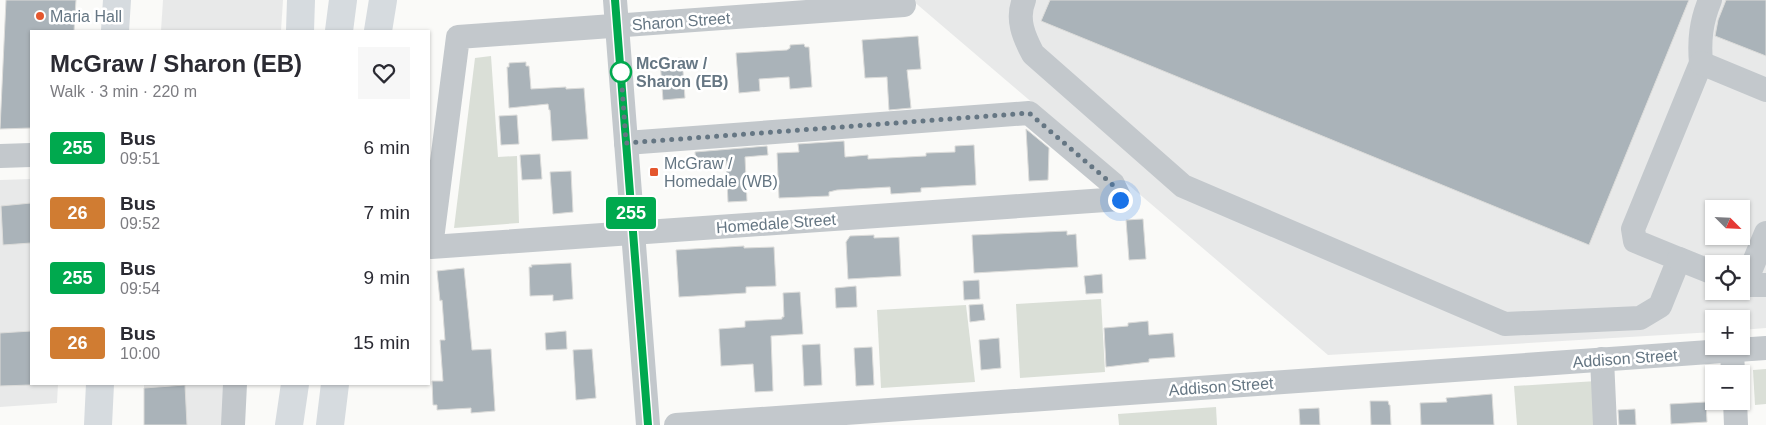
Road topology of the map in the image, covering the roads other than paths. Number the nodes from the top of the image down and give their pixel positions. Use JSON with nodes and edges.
{"nodes":[{"id":1,"x":117,"y":0,"type":"edge"},
{"id":2,"x":301,"y":0,"type":"edge"},
{"id":3,"x":342,"y":0,"type":"edge"},
{"id":4,"x":383,"y":0,"type":"edge"},
{"id":5,"x":615,"y":0,"type":"edge"},
{"id":6,"x":1024,"y":0,"type":"edge"},
{"id":7,"x":1710,"y":0,"type":"edge"},
{"id":8,"x":904,"y":5,"type":"dead end"},
{"id":9,"x":617,"y":26,"type":"junction"},
{"id":10,"x":116,"y":30,"type":"edge"},
{"id":11,"x":300,"y":30,"type":"edge"},
{"id":12,"x":339,"y":30,"type":"edge"},
{"id":13,"x":378,"y":30,"type":"edge"},
{"id":14,"x":1701,"y":63,"type":"junction"},
{"id":15,"x":1766,"y":90,"type":"edge"},
{"id":16,"x":626,"y":143,"type":"junction"},
{"id":17,"x":30,"y":155,"type":"edge"},
{"id":18,"x":0,"y":156,"type":"edge"},
{"id":19,"x":633,"y":233,"type":"junction"},
{"id":20,"x":1766,"y":233,"type":"edge"},
{"id":21,"x":431,"y":247,"type":"joint"},
{"id":22,"x":1679,"y":259,"type":"junction"},
{"id":23,"x":1705,"y":269,"type":"edge"},
{"id":24,"x":1750,"y":285,"type":"edge"},
{"id":25,"x":1766,"y":348,"type":"edge"},
{"id":26,"x":1750,"y":349,"type":"edge"},
{"id":27,"x":1705,"y":352,"type":"edge"},
{"id":28,"x":1602,"y":359,"type":"junction"},
{"id":29,"x":100,"y":385,"type":"edge"},
{"id":30,"x":235,"y":385,"type":"edge"},
{"id":31,"x":285,"y":385,"type":"edge"},
{"id":32,"x":294,"y":385,"type":"edge"},
{"id":33,"x":335,"y":385,"type":"edge"},
{"id":34,"x":1735,"y":410,"type":"edge"},
{"id":35,"x":290,"y":424,"type":"edge"},
{"id":36,"x":98,"y":425,"type":"edge"},
{"id":37,"x":233,"y":425,"type":"edge"},
{"id":38,"x":330,"y":425,"type":"edge"},
{"id":39,"x":648,"y":425,"type":"edge"},
{"id":40,"x":676,"y":425,"type":"edge"},
{"id":41,"x":1605,"y":425,"type":"edge"},
{"id":42,"x":1736,"y":425,"type":"edge"}],
"edges":[{"from":1,"to":10,"type":"main road"},
{"from":2,"to":11,"type":"main road"},
{"from":3,"to":12,"type":"main road"},
{"from":4,"to":13,"type":"main road"},
{"from":5,"to":9,"type":"street"},
{"from":6,"to":22,"type":"street"},
{"from":7,"to":14,"type":"street"},
{"from":8,"to":9,"type":"street","name":"Sharon Street"},
{"from":9,"to":16,"type":"street"},
{"from":9,"to":21,"type":"street","name":"Sharon Street"},
{"from":14,"to":15,"type":"street"},
{"from":14,"to":22,"type":"street"},
{"from":16,"to":19,"type":"street"},
{"from":16,"to":19,"type":"street","name":"Homedale Street"},
{"from":17,"to":18,"type":"street"},
{"from":19,"to":21,"type":"street","name":"Homedale Street"},
{"from":19,"to":39,"type":"street"},
{"from":20,"to":24,"type":"street"},
{"from":22,"to":23,"type":"street"},
{"from":25,"to":26,"type":"street","name":"Addison Street"},
{"from":27,"to":28,"type":"street","name":"Addison Street"},
{"from":28,"to":40,"type":"street","name":"Addison Street"},
{"from":28,"to":41,"type":"street"},
{"from":29,"to":36,"type":"main road"},
{"from":30,"to":37,"type":"street"},
{"from":31,"to":35,"type":"main road"},
{"from":32,"to":35,"type":"main road"},
{"from":33,"to":38,"type":"main road"},
{"from":34,"to":42,"type":"street"}]}
